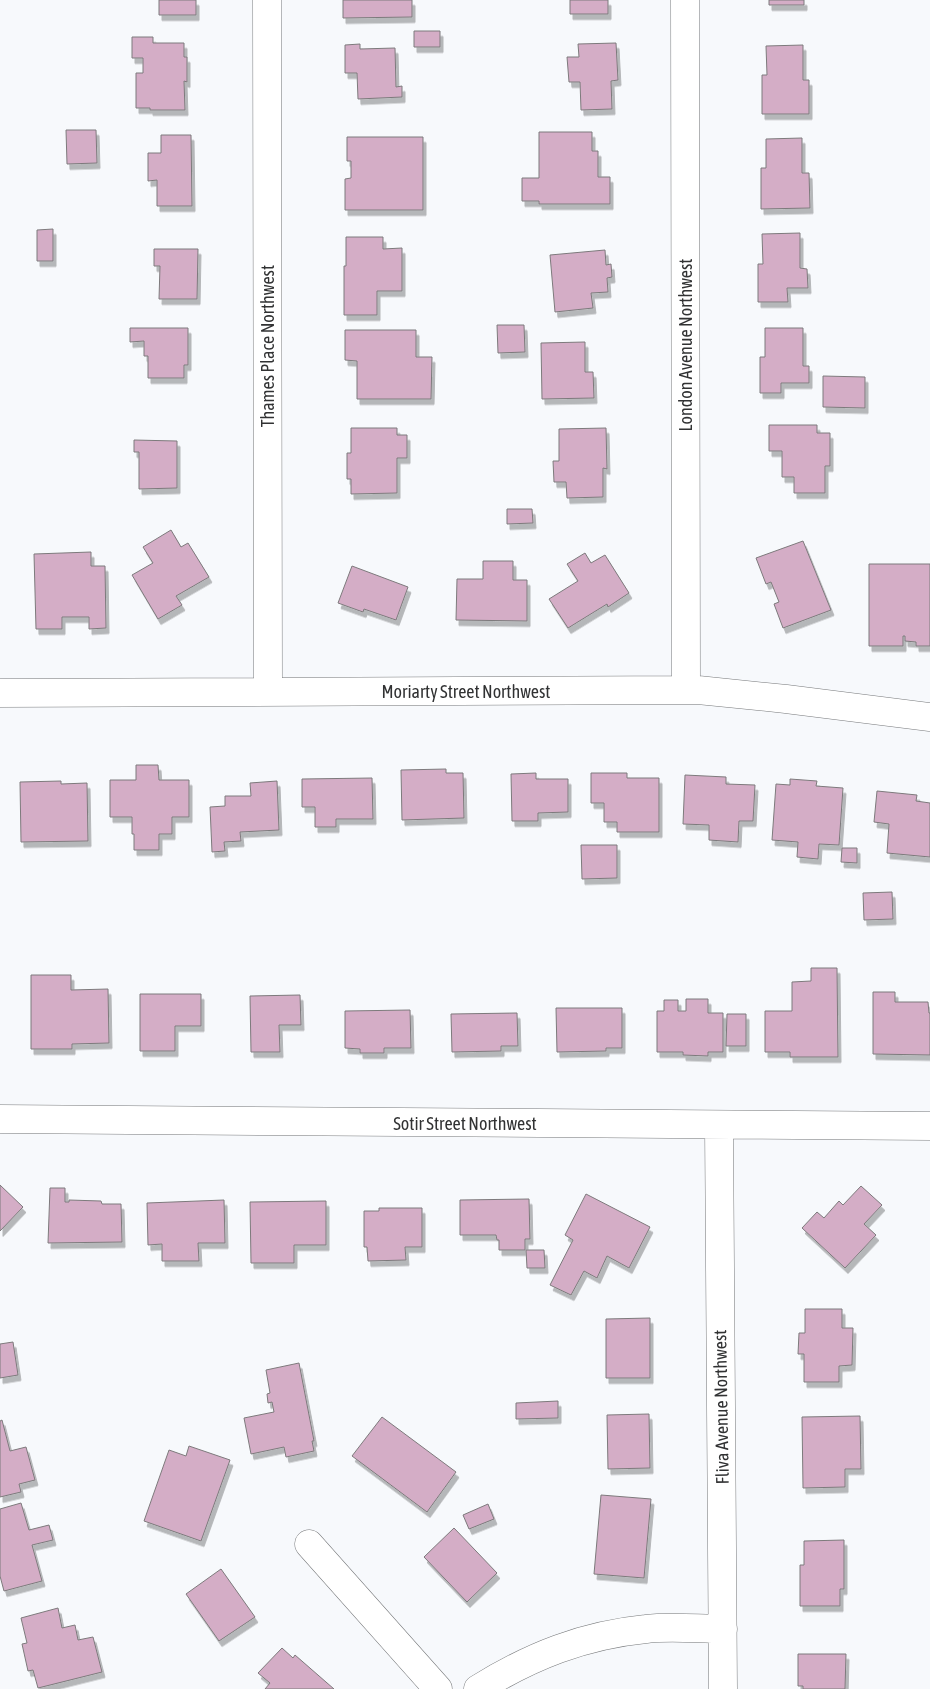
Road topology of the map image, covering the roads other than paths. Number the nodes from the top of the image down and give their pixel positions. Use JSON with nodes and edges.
{"nodes":[{"id":1,"x":267,"y":0,"type":"edge"},
{"id":2,"x":685,"y":0,"type":"edge"},
{"id":3,"x":686,"y":690,"type":"junction"},
{"id":4,"x":268,"y":692,"type":"junction"},
{"id":5,"x":0,"y":693,"type":"edge"},
{"id":6,"x":930,"y":717,"type":"edge"},
{"id":7,"x":0,"y":1119,"type":"edge"},
{"id":8,"x":719,"y":1125,"type":"junction"},
{"id":9,"x":930,"y":1126,"type":"edge"},
{"id":10,"x":309,"y":1544,"type":"dead end"},
{"id":11,"x":723,"y":1629,"type":"junction"},
{"id":12,"x":438,"y":1689,"type":"edge"},
{"id":13,"x":478,"y":1689,"type":"edge"},
{"id":14,"x":723,"y":1689,"type":"edge"}],
"edges":[{"from":1,"to":4,"type":"street","name":"Thames Place Northwest"},
{"from":2,"to":3,"type":"street","name":"London Avenue Northwest"},
{"from":3,"to":4,"type":"street","name":"Moriarty Street Northwest"},
{"from":3,"to":6,"type":"street","name":"Moriarty Street Northwest"},
{"from":4,"to":5,"type":"street","name":"Moriarty Street Northwest"},
{"from":7,"to":8,"type":"street","name":"Sotir Street Northwest"},
{"from":8,"to":9,"type":"street","name":"Sotir Street Northwest"},
{"from":8,"to":11,"type":"street","name":"Fliva Avenue Northwest"},
{"from":10,"to":12,"type":"street"},
{"from":11,"to":13,"type":"street"},
{"from":11,"to":14,"type":"street","name":"Fliva Avenue Northwest"}]}
